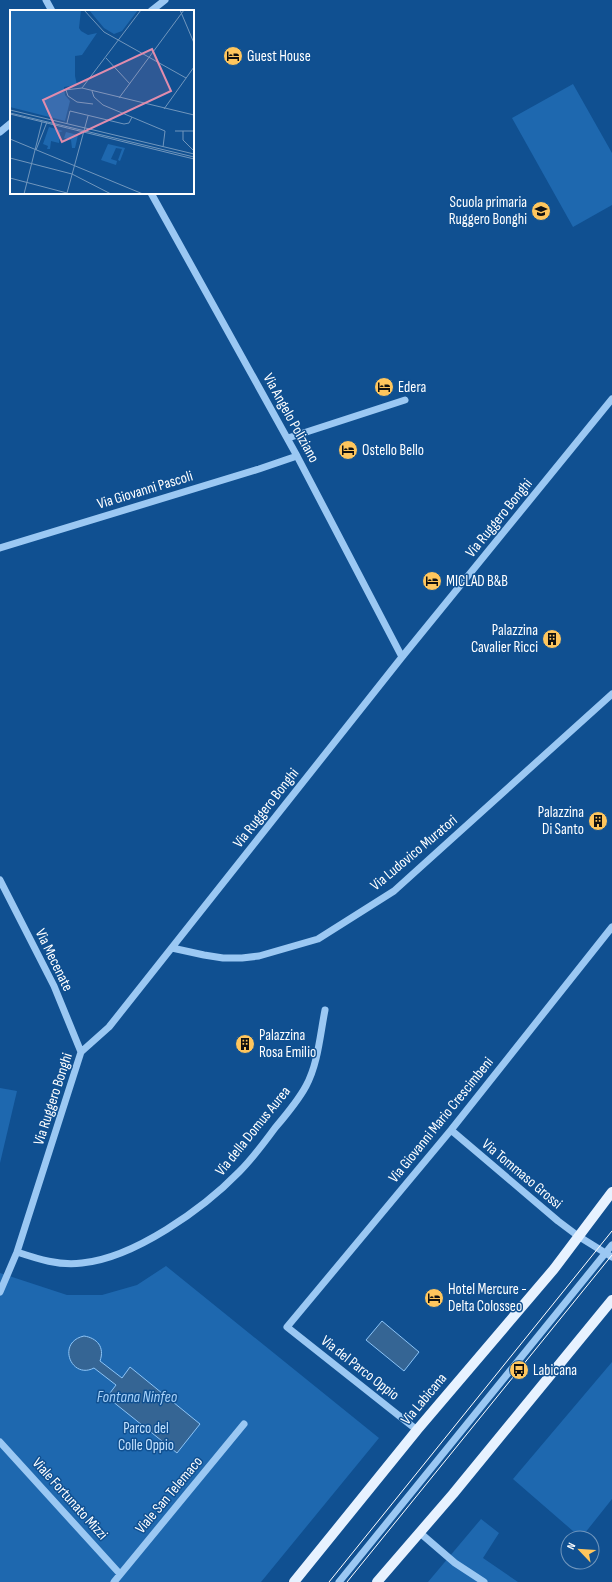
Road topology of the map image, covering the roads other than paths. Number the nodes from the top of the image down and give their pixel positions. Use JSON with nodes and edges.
{"nodes":[{"id":1,"x":46,"y":0,"type":"edge"},
{"id":2,"x":165,"y":0,"type":"edge"},
{"id":3,"x":51,"y":10,"type":"edge"},
{"id":4,"x":152,"y":10,"type":"edge"},
{"id":5,"x":10,"y":124,"type":"edge"},
{"id":6,"x":0,"y":132,"type":"edge"},
{"id":7,"x":153,"y":194,"type":"edge"},
{"id":8,"x":612,"y":399,"type":"edge"},
{"id":9,"x":405,"y":400,"type":"dead end"},
{"id":10,"x":288,"y":438,"type":"junction"},
{"id":11,"x":297,"y":456,"type":"junction"},
{"id":12,"x":0,"y":548,"type":"edge"},
{"id":13,"x":402,"y":657,"type":"junction"},
{"id":14,"x":612,"y":694,"type":"edge"},
{"id":15,"x":0,"y":880,"type":"edge"},
{"id":16,"x":612,"y":927,"type":"edge"},
{"id":17,"x":172,"y":948,"type":"junction"},
{"id":18,"x":325,"y":1010,"type":"dead end"},
{"id":19,"x":81,"y":1052,"type":"junction"},
{"id":20,"x":451,"y":1130,"type":"junction"},
{"id":21,"x":612,"y":1192,"type":"edge"},
{"id":22,"x":578,"y":1236,"type":"junction"},
{"id":23,"x":612,"y":1245,"type":"edge"},
{"id":24,"x":17,"y":1252,"type":"junction"},
{"id":25,"x":610,"y":1255,"type":"edge"},
{"id":26,"x":0,"y":1292,"type":"edge"},
{"id":27,"x":612,"y":1300,"type":"edge"},
{"id":28,"x":287,"y":1327,"type":"joint"},
{"id":29,"x":244,"y":1424,"type":"dead end"},
{"id":30,"x":417,"y":1430,"type":"junction"},
{"id":31,"x":0,"y":1442,"type":"edge"},
{"id":32,"x":420,"y":1532,"type":"junction"},
{"id":33,"x":120,"y":1574,"type":"junction"},
{"id":34,"x":114,"y":1582,"type":"edge"},
{"id":35,"x":294,"y":1582,"type":"edge"},
{"id":36,"x":339,"y":1582,"type":"edge"},
{"id":37,"x":377,"y":1582,"type":"edge"},
{"id":38,"x":484,"y":1582,"type":"edge"}],
"edges":[{"from":1,"to":3,"type":"street"},
{"from":2,"to":4,"type":"street"},
{"from":5,"to":6,"type":"street"},
{"from":7,"to":10,"type":"street","name":"Via Angelo Poliziano"},
{"from":8,"to":13,"type":"street","name":"Via Ruggero Bonghi"},
{"from":9,"to":10,"type":"street"},
{"from":10,"to":11,"type":"street","name":"Via Angelo Poliziano"},
{"from":11,"to":12,"type":"street","name":"Via Giovanni Pascoli"},
{"from":11,"to":13,"type":"street","name":"Via Angelo Poliziano"},
{"from":13,"to":17,"type":"street","name":"Via Ruggero Bonghi"},
{"from":14,"to":17,"type":"street","name":"Via Ludovico Muratori"},
{"from":15,"to":19,"type":"street","name":"Via Mecenate"},
{"from":16,"to":20,"type":"street","name":"Via Giovanni Mario Crescimbeni"},
{"from":17,"to":19,"type":"street","name":"Via Ruggero Bonghi"},
{"from":18,"to":24,"type":"street","name":"Via della Domus Aurea"},
{"from":19,"to":24,"type":"street","name":"Via Ruggero Bonghi"},
{"from":20,"to":22,"type":"street","name":"Via Tommaso Grossi"},
{"from":20,"to":28,"type":"street","name":"Via Giovanni Mario Crescimbeni"},
{"from":21,"to":22,"type":"main road","name":"Via Labicana"},
{"from":22,"to":25,"type":"street"},
{"from":22,"to":30,"type":"main road","name":"Via Labicana"},
{"from":23,"to":25,"type":"street"},
{"from":24,"to":26,"type":"street","name":"Via Ruggero Bonghi"},
{"from":25,"to":36,"type":"street"},
{"from":27,"to":32,"type":"main road"},
{"from":28,"to":30,"type":"street","name":"Via del Parco Oppio"},
{"from":29,"to":33,"type":"street","name":"Viale San Telemaco"},
{"from":30,"to":35,"type":"main road","name":"Via Labicana"},
{"from":31,"to":33,"type":"street","name":"Viale Fortunato Mizzi"},
{"from":32,"to":37,"type":"main road"},
{"from":32,"to":38,"type":"street"},
{"from":33,"to":34,"type":"street","name":"Viale San Telemaco"}]}
